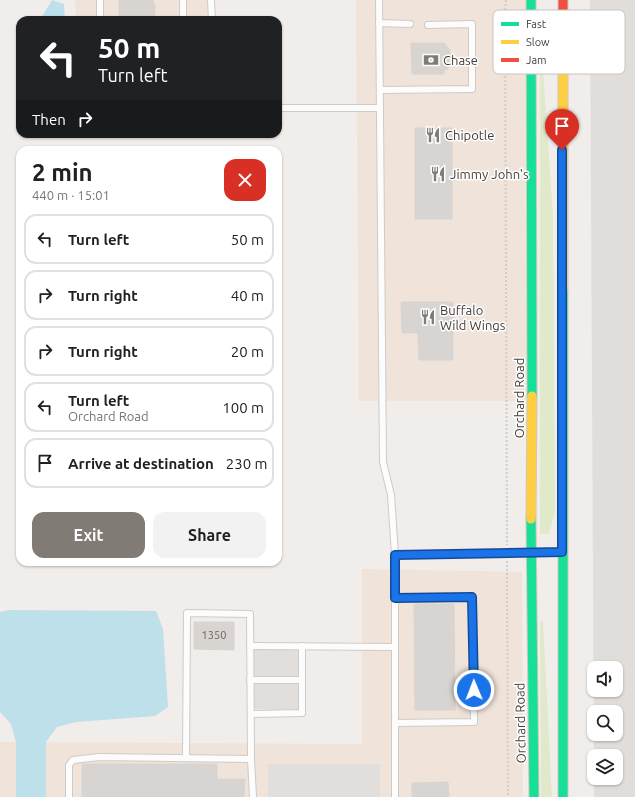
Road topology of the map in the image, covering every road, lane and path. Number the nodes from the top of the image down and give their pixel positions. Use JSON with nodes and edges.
{"nodes":[{"id":1,"x":100,"y":0,"type":"edge"},
{"id":2,"x":183,"y":0,"type":"edge"},
{"id":3,"x":211,"y":0,"type":"edge"},
{"id":4,"x":379,"y":0,"type":"edge"},
{"id":5,"x":506,"y":0,"type":"edge"},
{"id":6,"x":530,"y":0,"type":"edge"},
{"id":7,"x":563,"y":0,"type":"edge"},
{"id":8,"x":505,"y":10,"type":"edge"},
{"id":9,"x":530,"y":10,"type":"edge"},
{"id":10,"x":563,"y":10,"type":"edge"},
{"id":11,"x":100,"y":16,"type":"edge"},
{"id":12,"x":183,"y":16,"type":"edge"},
{"id":13,"x":212,"y":16,"type":"edge"},
{"id":14,"x":379,"y":23,"type":"junction"},
{"id":15,"x":410,"y":24,"type":"dead end"},
{"id":16,"x":428,"y":25,"type":"dead end"},
{"id":17,"x":505,"y":74,"type":"edge"},
{"id":18,"x":531,"y":74,"type":"edge"},
{"id":19,"x":563,"y":74,"type":"edge"},
{"id":20,"x":380,"y":90,"type":"junction"},
{"id":21,"x":282,"y":108,"type":"edge"},
{"id":22,"x":380,"y":108,"type":"junction"},
{"id":23,"x":507,"y":536,"type":"dead end"},
{"id":24,"x":562,"y":552,"type":"junction"},
{"id":25,"x":531,"y":553,"type":"junction"},
{"id":26,"x":395,"y":555,"type":"junction"},
{"id":27,"x":507,"y":573,"type":"dead end"},
{"id":28,"x":395,"y":598,"type":"junction"},
{"id":29,"x":250,"y":646,"type":"junction"},
{"id":30,"x":302,"y":646,"type":"junction"},
{"id":31,"x":395,"y":646,"type":"junction"},
{"id":32,"x":250,"y":680,"type":"junction"},
{"id":33,"x":302,"y":680,"type":"junction"},
{"id":34,"x":251,"y":714,"type":"junction"},
{"id":35,"x":395,"y":723,"type":"junction"},
{"id":36,"x":186,"y":758,"type":"junction"},
{"id":37,"x":251,"y":759,"type":"junction"},
{"id":38,"x":69,"y":797,"type":"edge"},
{"id":39,"x":253,"y":797,"type":"edge"},
{"id":40,"x":395,"y":797,"type":"edge"},
{"id":41,"x":508,"y":797,"type":"edge"},
{"id":42,"x":534,"y":797,"type":"edge"},
{"id":43,"x":563,"y":797,"type":"edge"}],
"edges":[{"from":1,"to":11,"type":"lane"},
{"from":2,"to":12,"type":"lane"},
{"from":3,"to":13,"type":"lane"},
{"from":4,"to":14,"type":"lane"},
{"from":5,"to":8,"type":"path"},
{"from":6,"to":9,"type":"main road","name":"Orchard Road"},
{"from":7,"to":10,"type":"main road"},
{"from":14,"to":15,"type":"lane"},
{"from":14,"to":20,"type":"lane"},
{"from":16,"to":20,"type":"lane"},
{"from":17,"to":23,"type":"path"},
{"from":18,"to":25,"type":"main road","name":"Orchard Road"},
{"from":19,"to":24,"type":"main road"},
{"from":20,"to":22,"type":"lane"},
{"from":21,"to":22,"type":"lane"},
{"from":22,"to":26,"type":"lane"},
{"from":24,"to":25,"type":"lane"},
{"from":24,"to":43,"type":"main road"},
{"from":25,"to":26,"type":"lane"},
{"from":25,"to":42,"type":"main road","name":"Orchard Road"},
{"from":26,"to":28,"type":"lane"},
{"from":27,"to":41,"type":"path"},
{"from":28,"to":31,"type":"lane"},
{"from":28,"to":35,"type":"lane"},
{"from":29,"to":30,"type":"lane"},
{"from":29,"to":32,"type":"lane"},
{"from":29,"to":36,"type":"lane"},
{"from":30,"to":31,"type":"lane"},
{"from":30,"to":33,"type":"lane"},
{"from":31,"to":35,"type":"lane"},
{"from":32,"to":33,"type":"lane"},
{"from":32,"to":34,"type":"lane"},
{"from":33,"to":34,"type":"lane"},
{"from":34,"to":37,"type":"lane"},
{"from":35,"to":40,"type":"lane"},
{"from":36,"to":37,"type":"lane"},
{"from":36,"to":38,"type":"lane"},
{"from":37,"to":39,"type":"lane"}]}
